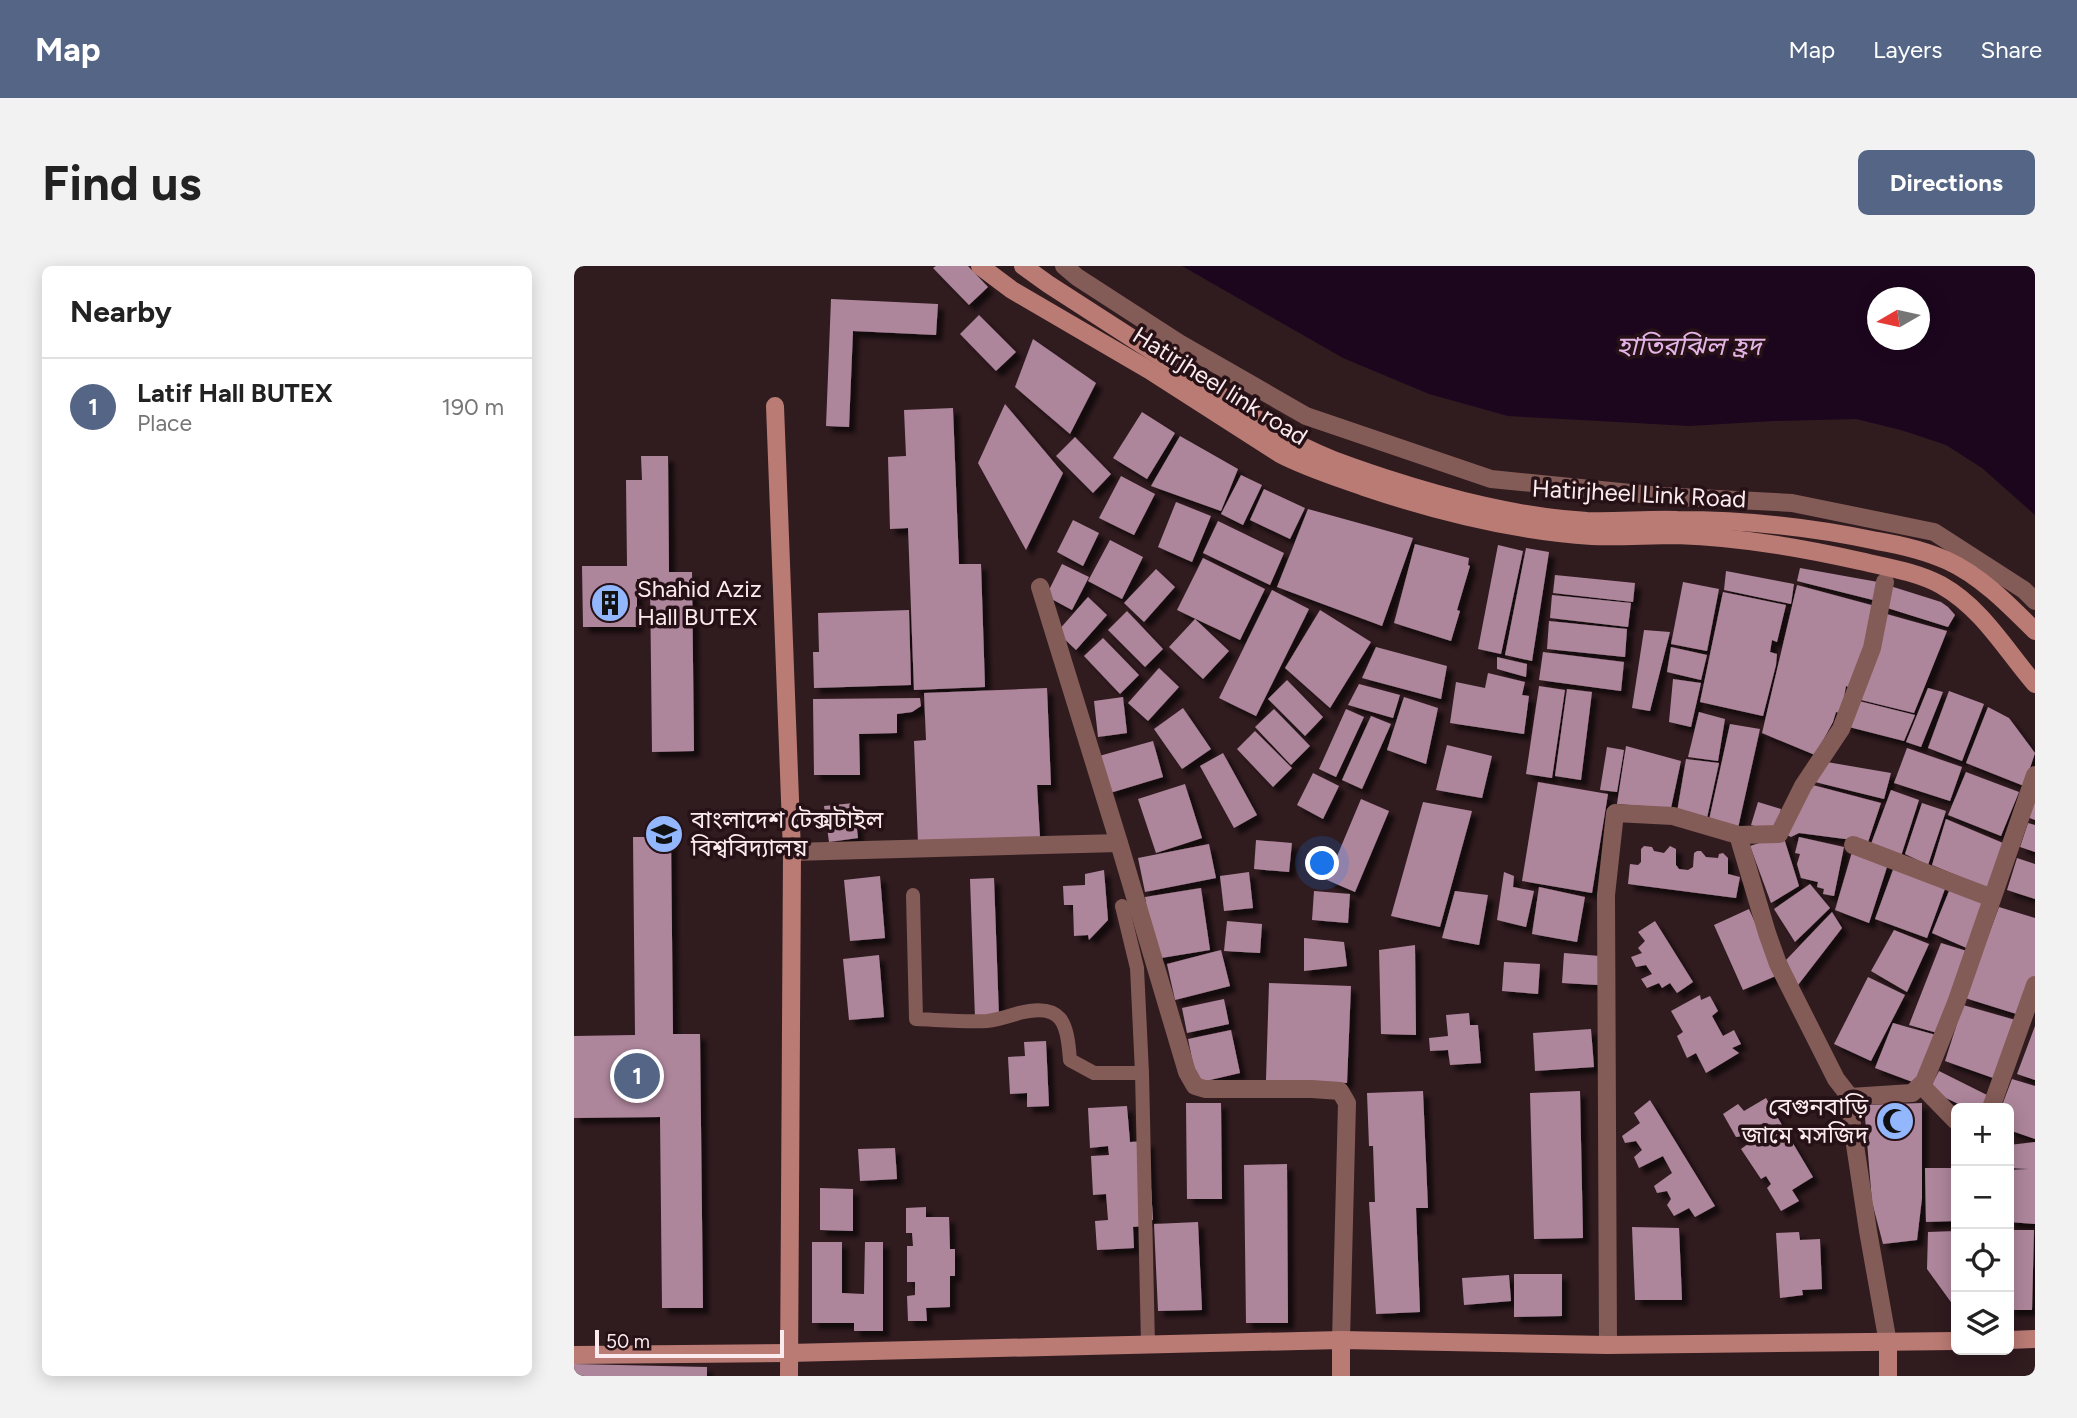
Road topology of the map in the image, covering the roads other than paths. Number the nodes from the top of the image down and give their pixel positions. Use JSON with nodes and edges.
{"nodes":[{"id":1,"x":980,"y":266,"type":"edge"},
{"id":2,"x":1023,"y":266,"type":"edge"},
{"id":3,"x":1064,"y":266,"type":"edge"},
{"id":4,"x":775,"y":406,"type":"dead end"},
{"id":5,"x":1532,"y":530,"type":"joint"},
{"id":6,"x":1837,"y":533,"type":"junction"},
{"id":7,"x":1832,"y":555,"type":"junction"},
{"id":8,"x":1885,"y":582,"type":"dead end"},
{"id":9,"x":1040,"y":587,"type":"dead end"},
{"id":10,"x":2035,"y":601,"type":"edge"},
{"id":11,"x":2035,"y":631,"type":"edge"},
{"id":12,"x":2035,"y":684,"type":"edge"},
{"id":13,"x":2035,"y":775,"type":"edge"},
{"id":14,"x":1738,"y":835,"type":"junction"},
{"id":15,"x":1119,"y":843,"type":"junction"},
{"id":16,"x":1853,"y":845,"type":"dead end"},
{"id":17,"x":792,"y":852,"type":"junction"},
{"id":18,"x":913,"y":895,"type":"dead end"},
{"id":19,"x":1992,"y":898,"type":"junction"},
{"id":20,"x":1122,"y":906,"type":"dead end"},
{"id":21,"x":2035,"y":985,"type":"edge"},
{"id":22,"x":1142,"y":1073,"type":"junction"},
{"id":23,"x":1921,"y":1085,"type":"junction"},
{"id":24,"x":1850,"y":1097,"type":"junction"},
{"id":25,"x":1993,"y":1103,"type":"edge"},
{"id":26,"x":1951,"y":1116,"type":"edge"},
{"id":27,"x":2014,"y":1339,"type":"edge"},
{"id":28,"x":2035,"y":1339,"type":"edge"},
{"id":29,"x":1341,"y":1340,"type":"junction"},
{"id":30,"x":1951,"y":1340,"type":"edge"},
{"id":31,"x":1888,"y":1343,"type":"junction"},
{"id":32,"x":1148,"y":1345,"type":"junction"},
{"id":33,"x":1608,"y":1345,"type":"junction"},
{"id":34,"x":789,"y":1353,"type":"junction"},
{"id":35,"x":574,"y":1355,"type":"edge"},
{"id":36,"x":789,"y":1376,"type":"edge"},
{"id":37,"x":1341,"y":1376,"type":"edge"},
{"id":38,"x":1888,"y":1376,"type":"edge"}],
"edges":[{"from":1,"to":5,"type":"street","name":"Hatirjheel link road"},
{"from":2,"to":6,"type":"street","name":"Hatirjheel Link Road"},
{"from":3,"to":10,"type":"street"},
{"from":4,"to":17,"type":"street"},
{"from":5,"to":7,"type":"street","name":"Hatirjheel Link Road"},
{"from":6,"to":7,"type":"street"},
{"from":6,"to":11,"type":"street","name":"Hatirjheel Link Road"},
{"from":7,"to":12,"type":"street","name":"Hatirjheel Link Road"},
{"from":8,"to":14,"type":"street"},
{"from":9,"to":15,"type":"street"},
{"from":13,"to":19,"type":"street"},
{"from":14,"to":24,"type":"street"},
{"from":14,"to":33,"type":"street"},
{"from":15,"to":17,"type":"street"},
{"from":15,"to":29,"type":"street"},
{"from":16,"to":19,"type":"street"},
{"from":17,"to":34,"type":"street"},
{"from":18,"to":22,"type":"lane"},
{"from":19,"to":23,"type":"street"},
{"from":20,"to":22,"type":"lane"},
{"from":21,"to":25,"type":"street"},
{"from":22,"to":32,"type":"lane"},
{"from":23,"to":24,"type":"street"},
{"from":23,"to":26,"type":"street"},
{"from":24,"to":31,"type":"street"},
{"from":27,"to":28,"type":"street"},
{"from":29,"to":32,"type":"street"},
{"from":29,"to":33,"type":"street"},
{"from":29,"to":37,"type":"street"},
{"from":30,"to":31,"type":"street"},
{"from":31,"to":33,"type":"street"},
{"from":31,"to":38,"type":"street"},
{"from":32,"to":34,"type":"street"},
{"from":34,"to":35,"type":"street"},
{"from":34,"to":36,"type":"street"}]}
